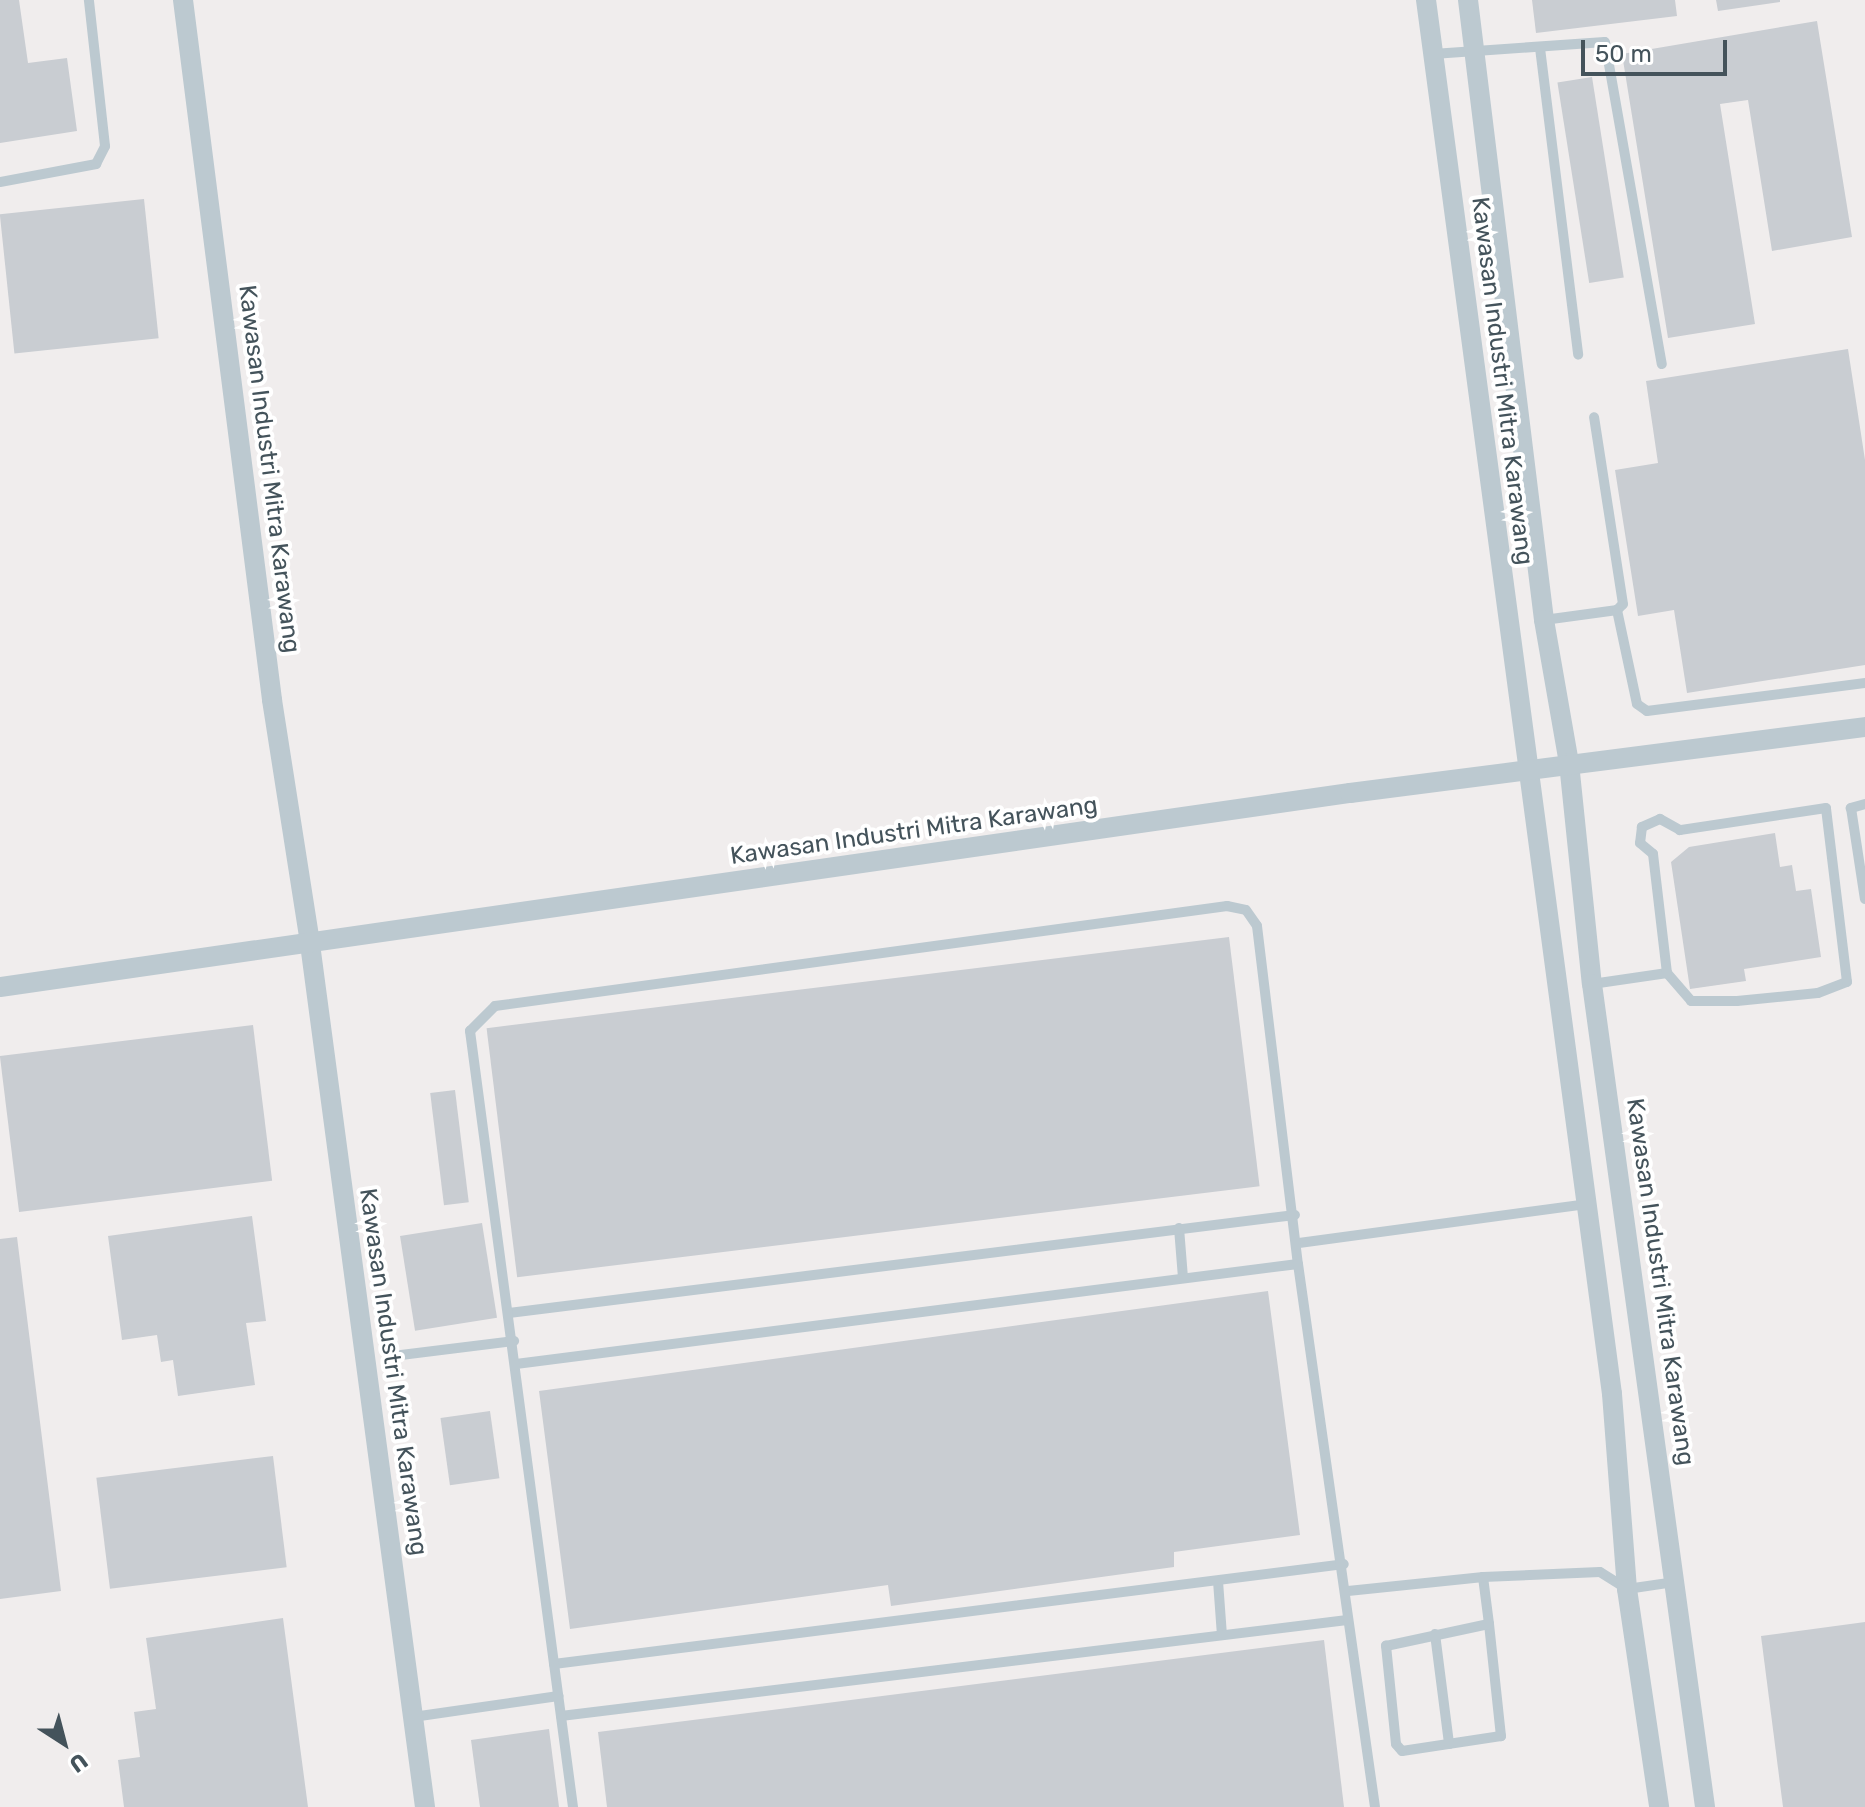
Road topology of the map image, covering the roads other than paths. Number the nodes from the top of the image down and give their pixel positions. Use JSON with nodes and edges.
{"nodes":[{"id":1,"x":89,"y":0,"type":"edge"},
{"id":2,"x":183,"y":0,"type":"edge"},
{"id":3,"x":1426,"y":0,"type":"edge"},
{"id":4,"x":1468,"y":0,"type":"edge"},
{"id":5,"x":1540,"y":48,"type":"junction"},
{"id":6,"x":1433,"y":54,"type":"junction"},
{"id":7,"x":1476,"y":55,"type":"junction"},
{"id":8,"x":0,"y":182,"type":"edge"},
{"id":9,"x":1578,"y":355,"type":"dead end"},
{"id":10,"x":1662,"y":364,"type":"dead end"},
{"id":11,"x":1594,"y":417,"type":"dead end"},
{"id":12,"x":1617,"y":610,"type":"junction"},
{"id":13,"x":1544,"y":620,"type":"junction"},
{"id":14,"x":1865,"y":683,"type":"edge"},
{"id":15,"x":1865,"y":727,"type":"edge"},
{"id":16,"x":1569,"y":763,"type":"junction"},
{"id":17,"x":1526,"y":769,"type":"junction"},
{"id":18,"x":1865,"y":804,"type":"edge"},
{"id":19,"x":1865,"y":899,"type":"edge"},
{"id":20,"x":310,"y":944,"type":"junction"},
{"id":21,"x":1667,"y":973,"type":"junction"},
{"id":22,"x":1592,"y":984,"type":"junction"},
{"id":23,"x":0,"y":987,"type":"edge"},
{"id":24,"x":1586,"y":1204,"type":"junction"},
{"id":25,"x":1295,"y":1215,"type":"junction"},
{"id":26,"x":1179,"y":1228,"type":"junction"},
{"id":27,"x":1299,"y":1243,"type":"junction"},
{"id":28,"x":1298,"y":1264,"type":"junction"},
{"id":29,"x":1183,"y":1278,"type":"junction"},
{"id":30,"x":509,"y":1313,"type":"junction"},
{"id":31,"x":514,"y":1341,"type":"junction"},
{"id":32,"x":401,"y":1355,"type":"dead end"},
{"id":33,"x":516,"y":1364,"type":"junction"},
{"id":34,"x":1344,"y":1564,"type":"junction"},
{"id":35,"x":1483,"y":1577,"type":"junction"},
{"id":36,"x":1218,"y":1581,"type":"junction"},
{"id":37,"x":1677,"y":1582,"type":"junction"},
{"id":38,"x":1627,"y":1589,"type":"junction"},
{"id":39,"x":1348,"y":1591,"type":"junction"},
{"id":40,"x":1347,"y":1620,"type":"junction"},
{"id":41,"x":1489,"y":1624,"type":"junction"},
{"id":42,"x":1435,"y":1634,"type":"junction"},
{"id":43,"x":1222,"y":1635,"type":"junction"},
{"id":44,"x":554,"y":1664,"type":"junction"},
{"id":45,"x":558,"y":1696,"type":"junction"},
{"id":46,"x":561,"y":1716,"type":"junction"},
{"id":47,"x":413,"y":1717,"type":"junction"},
{"id":48,"x":1449,"y":1744,"type":"junction"},
{"id":49,"x":425,"y":1807,"type":"edge"},
{"id":50,"x":573,"y":1807,"type":"edge"},
{"id":51,"x":1375,"y":1807,"type":"edge"},
{"id":52,"x":1659,"y":1807,"type":"edge"},
{"id":53,"x":1705,"y":1807,"type":"edge"}],
"edges":[{"from":1,"to":8,"type":"lane"},
{"from":2,"to":20,"type":"street","name":"Kawasan Industri Mitra Karawang"},
{"from":3,"to":6,"type":"street","name":"Kawasan Industri Mitra Karawang"},
{"from":4,"to":7,"type":"street","name":"Kawasan Industri Mitra Karawang"},
{"from":5,"to":7,"type":"lane"},
{"from":5,"to":9,"type":"lane"},
{"from":5,"to":10,"type":"lane"},
{"from":6,"to":7,"type":"lane"},
{"from":6,"to":17,"type":"street","name":"Kawasan Industri Mitra Karawang"},
{"from":7,"to":13,"type":"street","name":"Kawasan Industri Mitra Karawang"},
{"from":11,"to":12,"type":"lane"},
{"from":12,"to":13,"type":"lane"},
{"from":12,"to":14,"type":"lane"},
{"from":13,"to":16,"type":"street","name":"Kawasan Industri Mitra Karawang"},
{"from":15,"to":16,"type":"street"},
{"from":16,"to":17,"type":"street"},
{"from":16,"to":22,"type":"street","name":"Kawasan Industri Mitra Karawang"},
{"from":17,"to":20,"type":"street","name":"Kawasan Industri Mitra Karawang"},
{"from":17,"to":24,"type":"street","name":"Kawasan Industri Mitra Karawang"},
{"from":18,"to":19,"type":"lane"},
{"from":20,"to":23,"type":"street","name":"Kawasan Industri Mitra Karawang"},
{"from":20,"to":47,"type":"street","name":"Kawasan Industri Mitra Karawang"},
{"from":21,"to":21,"type":"lane"},
{"from":21,"to":22,"type":"lane"},
{"from":22,"to":37,"type":"street","name":"Kawasan Industri Mitra Karawang"},
{"from":24,"to":27,"type":"lane"},
{"from":24,"to":38,"type":"street","name":"Kawasan Industri Mitra Karawang"},
{"from":25,"to":26,"type":"lane"},
{"from":25,"to":27,"type":"lane"},
{"from":25,"to":30,"type":"lane"},
{"from":26,"to":29,"type":"lane"},
{"from":26,"to":30,"type":"lane"},
{"from":27,"to":28,"type":"lane"},
{"from":28,"to":29,"type":"lane"},
{"from":28,"to":34,"type":"lane"},
{"from":29,"to":33,"type":"lane"},
{"from":30,"to":31,"type":"lane"},
{"from":31,"to":32,"type":"lane"},
{"from":31,"to":33,"type":"lane"},
{"from":33,"to":44,"type":"lane"},
{"from":34,"to":36,"type":"lane"},
{"from":34,"to":39,"type":"lane"},
{"from":35,"to":38,"type":"lane"},
{"from":35,"to":39,"type":"lane"},
{"from":35,"to":41,"type":"lane"},
{"from":36,"to":43,"type":"lane"},
{"from":36,"to":44,"type":"lane"},
{"from":37,"to":38,"type":"lane"},
{"from":37,"to":53,"type":"street","name":"Kawasan Industri Mitra Karawang"},
{"from":38,"to":52,"type":"street","name":"Kawasan Industri Mitra Karawang"},
{"from":39,"to":40,"type":"lane"},
{"from":40,"to":43,"type":"lane"},
{"from":40,"to":51,"type":"lane"},
{"from":41,"to":42,"type":"lane"},
{"from":41,"to":48,"type":"lane"},
{"from":42,"to":48,"type":"lane"},
{"from":42,"to":48,"type":"lane"},
{"from":43,"to":46,"type":"lane"},
{"from":44,"to":45,"type":"lane"},
{"from":45,"to":46,"type":"lane"},
{"from":45,"to":47,"type":"lane"},
{"from":46,"to":50,"type":"lane"},
{"from":47,"to":49,"type":"street","name":"Kawasan Industri Mitra Karawang"}]}
